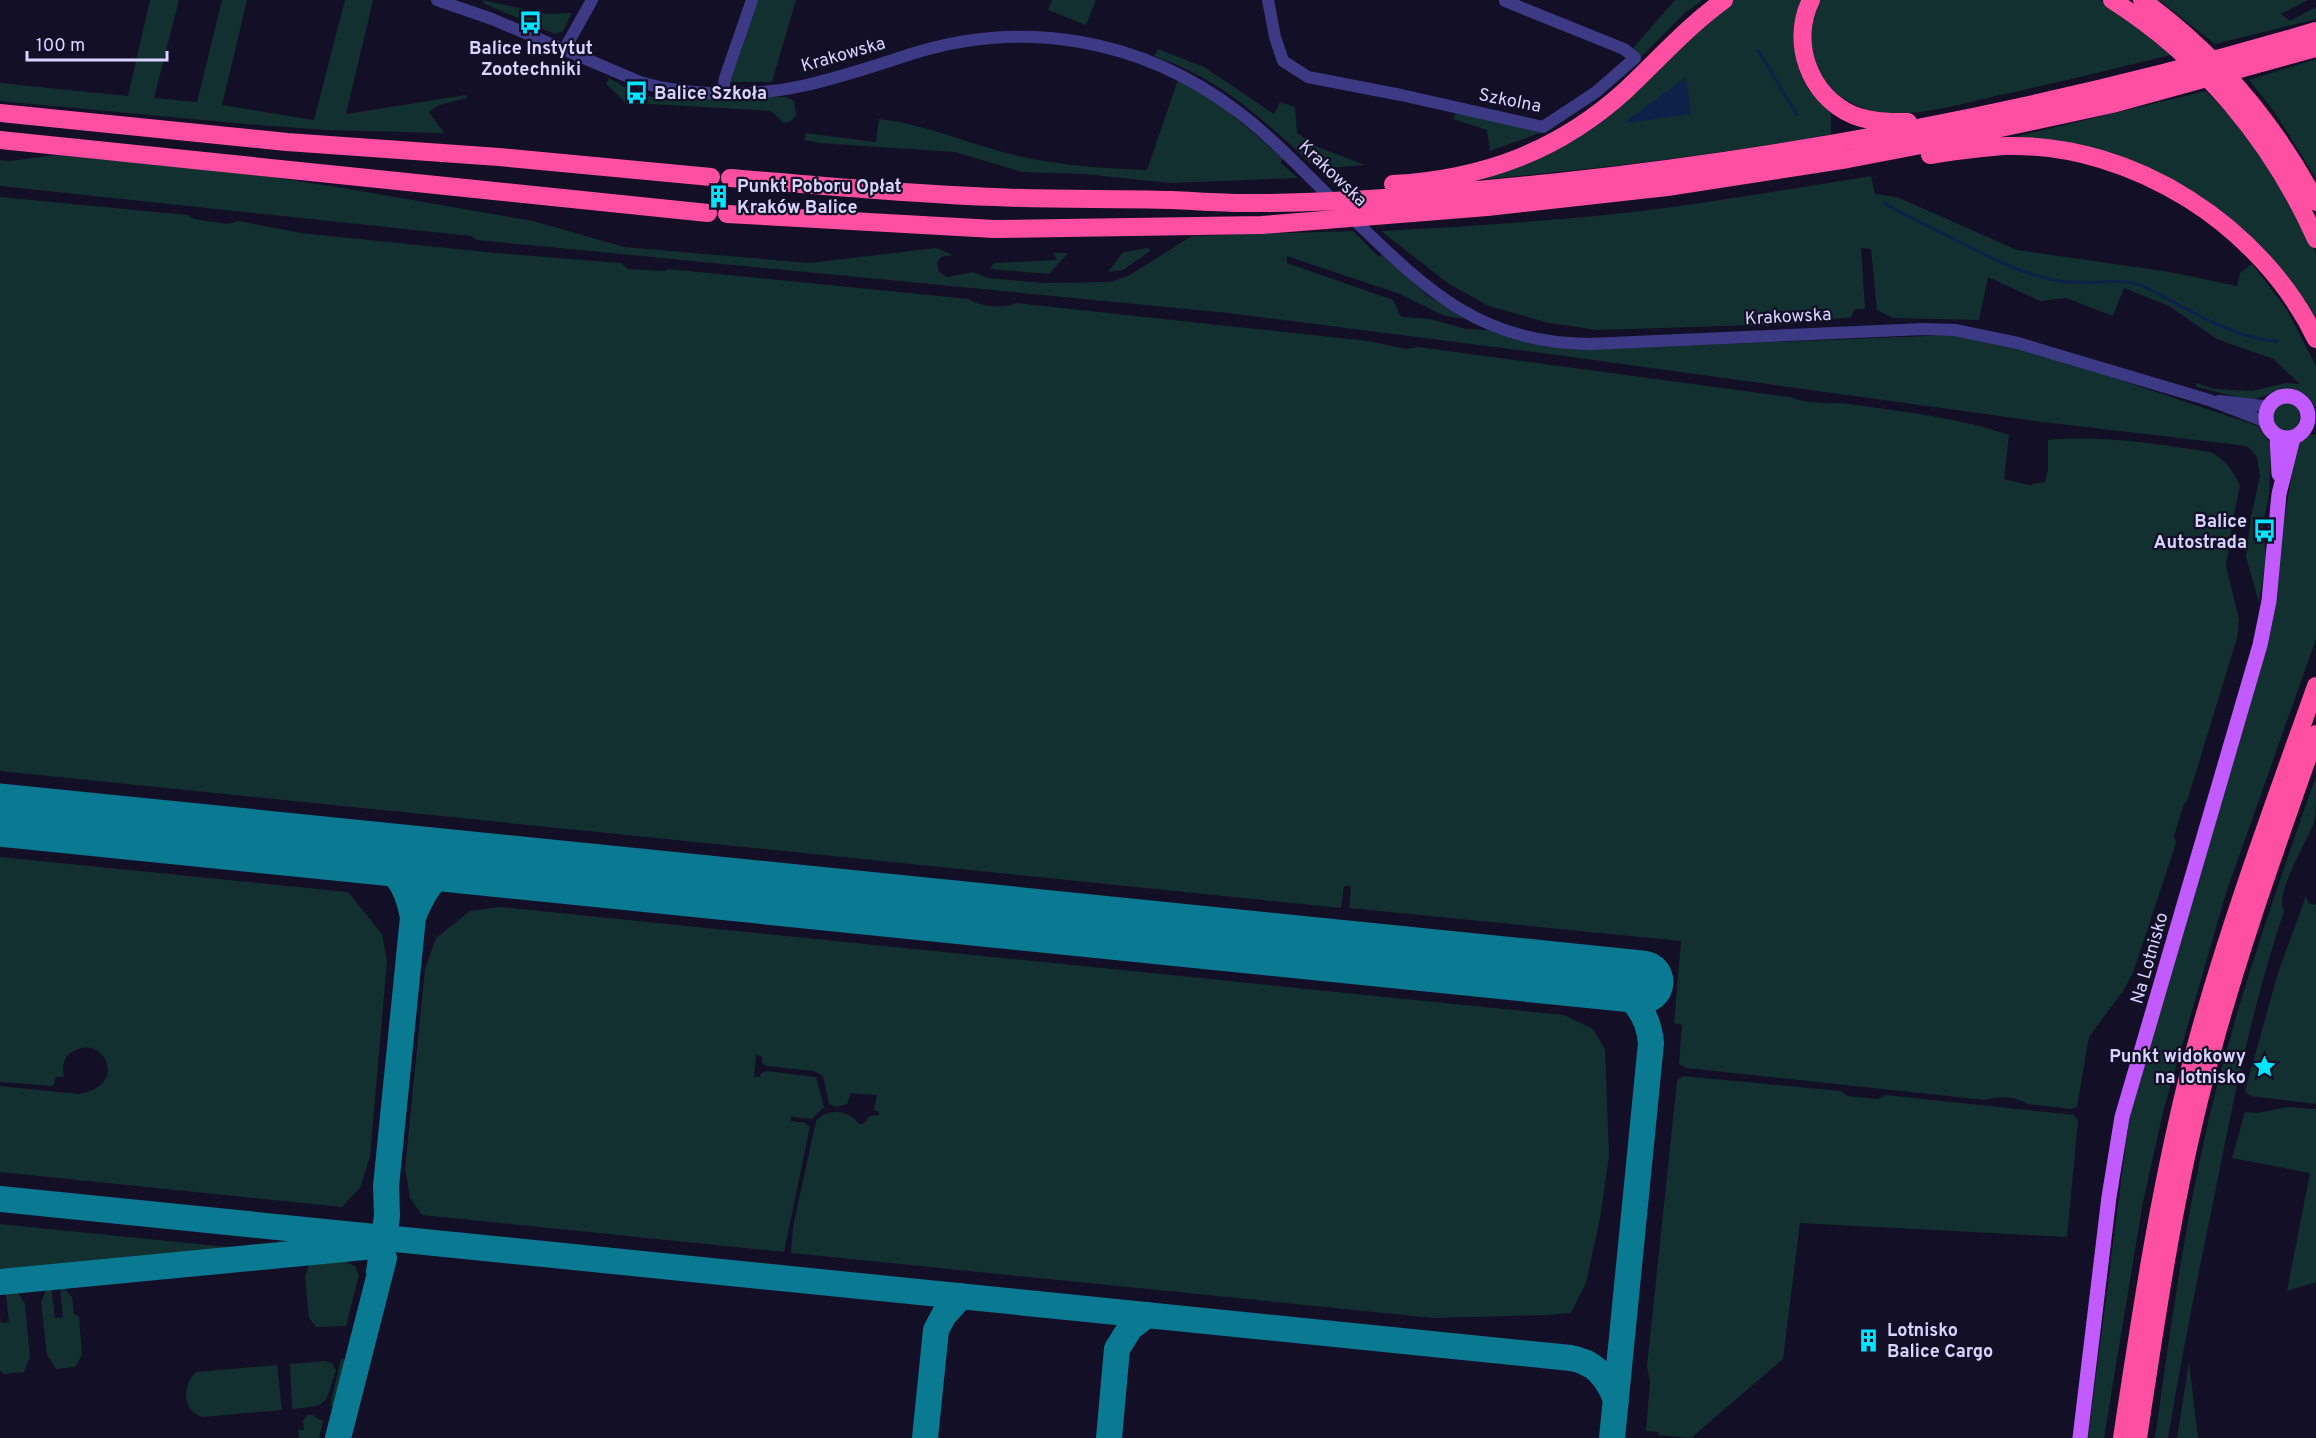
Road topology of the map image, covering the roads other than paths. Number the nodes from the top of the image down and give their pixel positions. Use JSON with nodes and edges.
{"nodes":[{"id":1,"x":437,"y":0,"type":"edge"},
{"id":2,"x":592,"y":0,"type":"edge"},
{"id":3,"x":752,"y":0,"type":"edge"},
{"id":4,"x":1268,"y":0,"type":"edge"},
{"id":5,"x":1724,"y":0,"type":"edge"},
{"id":6,"x":1811,"y":0,"type":"edge"},
{"id":7,"x":2112,"y":0,"type":"edge"},
{"id":8,"x":2142,"y":0,"type":"edge"},
{"id":9,"x":1505,"y":1,"type":"edge"},
{"id":10,"x":464,"y":4,"type":"edge"},
{"id":11,"x":2316,"y":31,"type":"edge"},
{"id":12,"x":2316,"y":48,"type":"edge"},
{"id":13,"x":564,"y":50,"type":"junction"},
{"id":14,"x":723,"y":92,"type":"junction"},
{"id":15,"x":2243,"y":105,"type":"junction"},
{"id":16,"x":0,"y":113,"type":"edge"},
{"id":17,"x":1949,"y":123,"type":"junction"},
{"id":18,"x":0,"y":140,"type":"edge"},
{"id":19,"x":1848,"y":159,"type":"junction"},
{"id":20,"x":1170,"y":200,"type":"junction"},
{"id":21,"x":2316,"y":202,"type":"edge"},
{"id":22,"x":708,"y":213,"type":"dead end"},
{"id":23,"x":727,"y":214,"type":"dead end"},
{"id":24,"x":2316,"y":239,"type":"edge"},
{"id":25,"x":2316,"y":339,"type":"edge"},
{"id":26,"x":2210,"y":400,"type":"junction"},
{"id":27,"x":2271,"y":404,"type":"junction"},
{"id":28,"x":2312,"y":415,"type":"edge"},
{"id":29,"x":2272,"y":430,"type":"junction"},
{"id":30,"x":2304,"y":434,"type":"edge"},
{"id":31,"x":2279,"y":494,"type":"junction"},
{"id":32,"x":2316,"y":686,"type":"edge"},
{"id":33,"x":2316,"y":734,"type":"edge"},
{"id":34,"x":2080,"y":1438,"type":"edge"},
{"id":35,"x":2122,"y":1438,"type":"edge"},
{"id":36,"x":2138,"y":1438,"type":"edge"}],
"edges":[{"from":1,"to":10,"type":"street","name":"Krakowska"},
{"from":2,"to":13,"type":"street"},
{"from":3,"to":14,"type":"street"},
{"from":4,"to":9,"type":"street","name":"Szkolna"},
{"from":5,"to":20,"type":"highway"},
{"from":6,"to":17,"type":"highway"},
{"from":7,"to":15,"type":"highway"},
{"from":8,"to":15,"type":"highway"},
{"from":10,"to":13,"type":"street","name":"Krakowska"},
{"from":11,"to":17,"type":"highway"},
{"from":12,"to":19,"type":"highway"},
{"from":13,"to":14,"type":"street","name":"Krakowska"},
{"from":14,"to":26,"type":"street","name":"Krakowska"},
{"from":15,"to":21,"type":"highway"},
{"from":15,"to":24,"type":"highway"},
{"from":16,"to":20,"type":"highway"},
{"from":17,"to":20,"type":"highway"},
{"from":18,"to":22,"type":"highway"},
{"from":19,"to":23,"type":"highway"},
{"from":19,"to":25,"type":"highway"},
{"from":26,"to":27,"type":"street","name":"Krakowska"},
{"from":26,"to":29,"type":"street","name":"Krakowska"},
{"from":27,"to":28,"type":"main road"},
{"from":27,"to":29,"type":"main road"},
{"from":28,"to":30,"type":"main road"},
{"from":29,"to":30,"type":"main road"},
{"from":29,"to":31,"type":"main road","name":"Na Lotnisko"},
{"from":30,"to":31,"type":"main road","name":"Na Lotnisko"},
{"from":31,"to":34,"type":"main road","name":"Na Lotnisko"},
{"from":32,"to":35,"type":"highway"},
{"from":33,"to":36,"type":"highway"}]}
